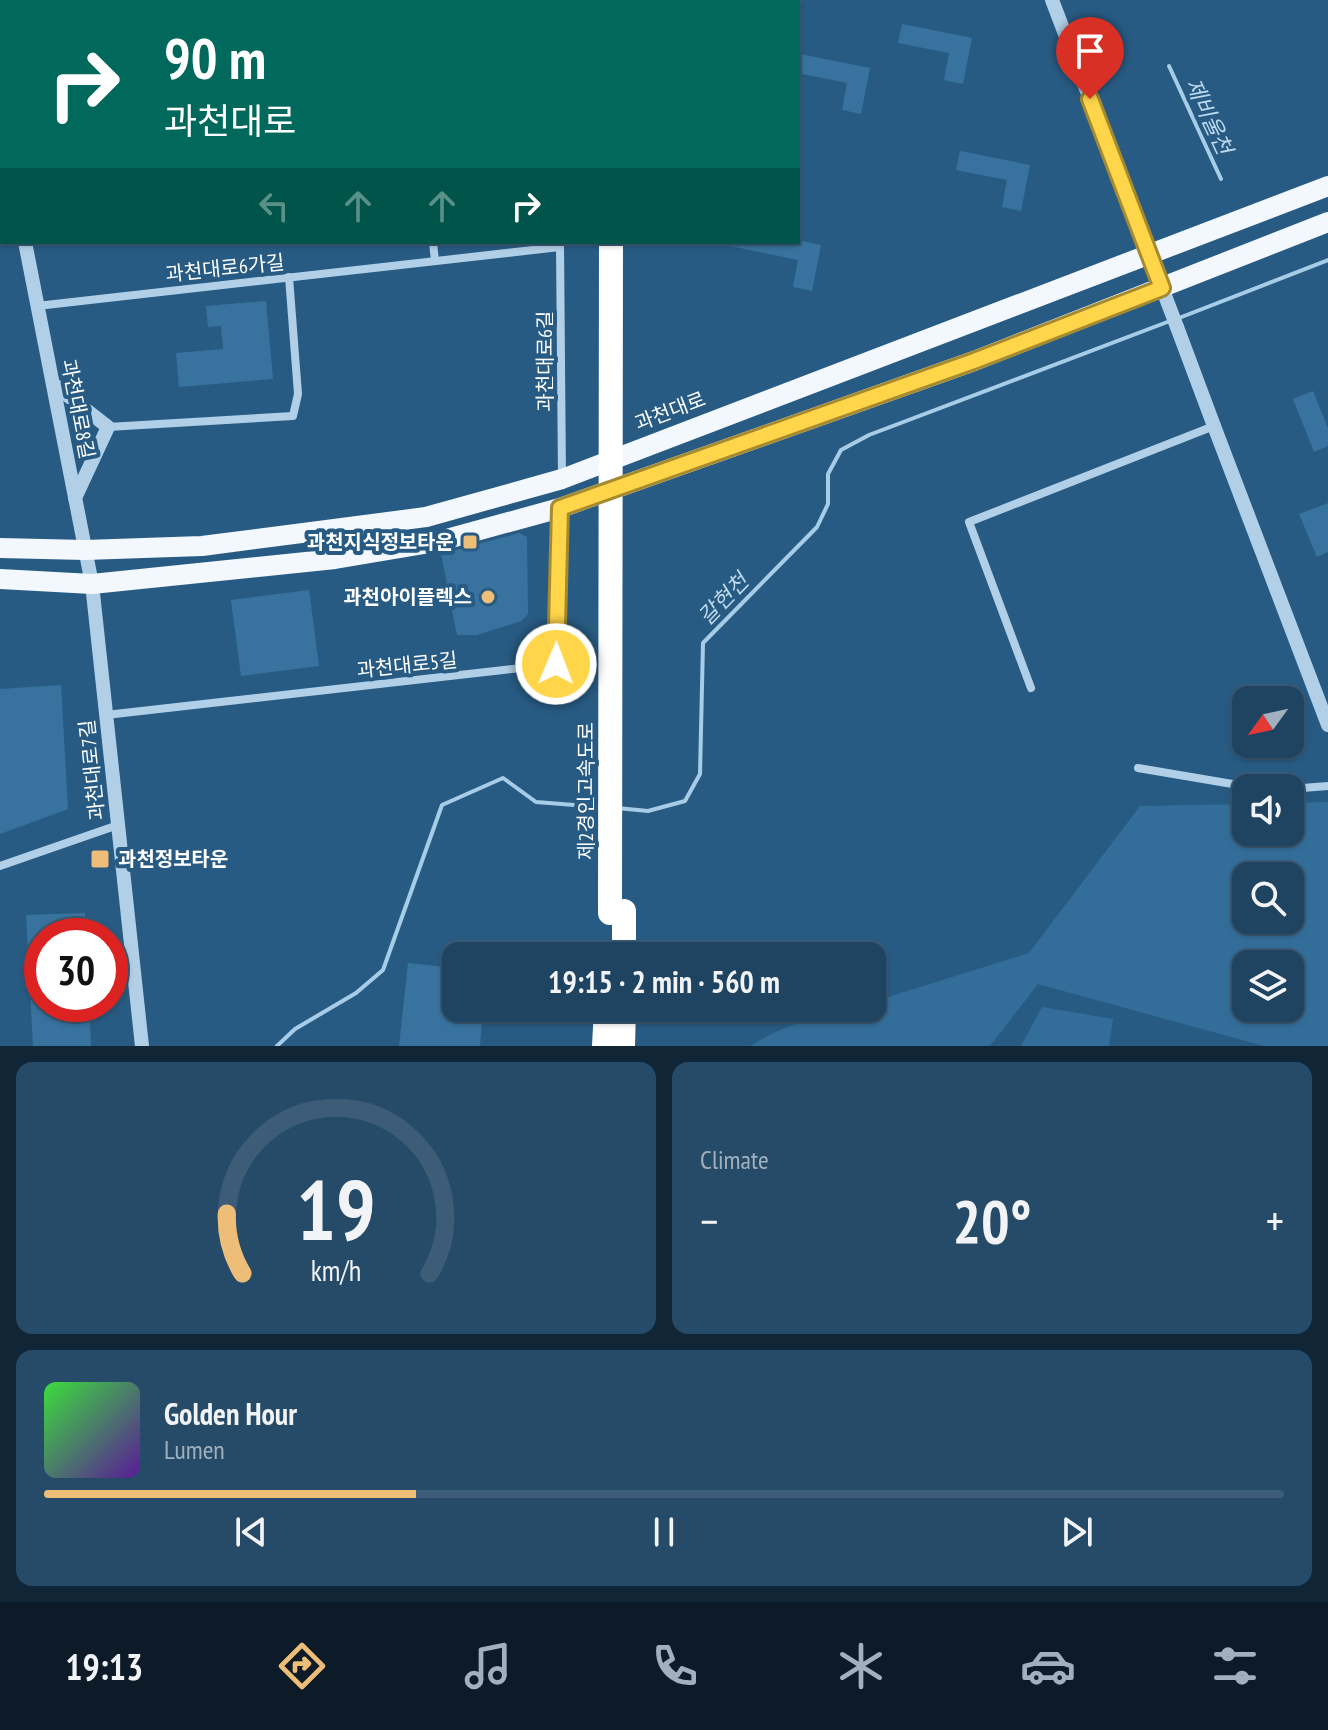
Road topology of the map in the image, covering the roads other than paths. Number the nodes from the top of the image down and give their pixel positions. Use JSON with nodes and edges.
{"nodes":[{"id":1,"x":1052,"y":0,"type":"edge"},
{"id":2,"x":1328,"y":186,"type":"edge"},
{"id":3,"x":1328,"y":222,"type":"edge"},
{"id":4,"x":25,"y":244,"type":"edge"},
{"id":5,"x":433,"y":244,"type":"edge"},
{"id":6,"x":611,"y":244,"type":"edge"},
{"id":7,"x":626,"y":244,"type":"edge"},
{"id":8,"x":560,"y":245,"type":"edge"},
{"id":9,"x":1149,"y":253,"type":"junction"},
{"id":10,"x":435,"y":261,"type":"junction"},
{"id":11,"x":289,"y":277,"type":"junction"},
{"id":12,"x":1162,"y":288,"type":"junction"},
{"id":13,"x":37,"y":306,"type":"junction"},
{"id":14,"x":53,"y":384,"type":"junction"},
{"id":15,"x":1214,"y":426,"type":"junction"},
{"id":16,"x":108,"y":427,"type":"junction"},
{"id":17,"x":562,"y":479,"type":"junction"},
{"id":18,"x":75,"y":498,"type":"junction"},
{"id":19,"x":560,"y":508,"type":"junction"},
{"id":20,"x":0,"y":548,"type":"edge"},
{"id":21,"x":85,"y":550,"type":"junction"},
{"id":22,"x":0,"y":579,"type":"edge"},
{"id":23,"x":92,"y":584,"type":"junction"},
{"id":24,"x":1031,"y":688,"type":"dead end"},
{"id":25,"x":106,"y":715,"type":"junction"},
{"id":26,"x":1328,"y":725,"type":"edge"},
{"id":27,"x":1138,"y":768,"type":"dead end"},
{"id":28,"x":1232,"y":784,"type":"edge"},
{"id":29,"x":1328,"y":786,"type":"edge"},
{"id":30,"x":1304,"y":788,"type":"edge"},
{"id":31,"x":118,"y":825,"type":"junction"},
{"id":32,"x":0,"y":866,"type":"edge"},
{"id":33,"x":617,"y":912,"type":"junction"},
{"id":34,"x":611,"y":942,"type":"edge"},
{"id":35,"x":622,"y":942,"type":"edge"},
{"id":36,"x":605,"y":1022,"type":"edge"},
{"id":37,"x":624,"y":1022,"type":"edge"},
{"id":38,"x":142,"y":1046,"type":"edge"},
{"id":39,"x":604,"y":1046,"type":"edge"},
{"id":40,"x":623,"y":1046,"type":"edge"}],
"edges":[{"from":1,"to":9,"type":"street"},
{"from":2,"to":9,"type":"main road","name":"과천대로"},
{"from":3,"to":12,"type":"main road"},
{"from":4,"to":13,"type":"street","name":"과천대로8길"},
{"from":5,"to":10,"type":"street"},
{"from":6,"to":33,"type":"highway","name":"제2경인고속도로","bridge":true},
{"from":7,"to":33,"type":"highway","name":"제2경인고속도로"},
{"from":8,"to":10,"type":"street","name":"과천대로6가길"},
{"from":8,"to":17,"type":"street","name":"과천대로6길"},
{"from":9,"to":12,"type":"street"},
{"from":9,"to":17,"type":"main road","name":"과천대로"},
{"from":10,"to":11,"type":"street","name":"과천대로6가길"},
{"from":11,"to":13,"type":"street","name":"과천대로6가길"},
{"from":11,"to":16,"type":"street"},
{"from":12,"to":15,"type":"street","bridge":true},
{"from":12,"to":19,"type":"main road"},
{"from":13,"to":14,"type":"street","name":"과천대로8길"},
{"from":14,"to":16,"type":"street"},
{"from":14,"to":18,"type":"street","name":"과천대로8길"},
{"from":15,"to":24,"type":"street"},
{"from":15,"to":26,"type":"street"},
{"from":16,"to":18,"type":"street"},
{"from":17,"to":21,"type":"main road","name":"과천대로"},
{"from":18,"to":21,"type":"street","name":"과천대로8길"},
{"from":19,"to":23,"type":"main road"},
{"from":19,"to":25,"type":"street","name":"과천대로5길"},
{"from":20,"to":21,"type":"main road","name":"과천대로"},
{"from":21,"to":23,"type":"street","name":"과천대로8길"},
{"from":22,"to":23,"type":"main road"},
{"from":23,"to":25,"type":"street","name":"과천대로7길"},
{"from":25,"to":31,"type":"street","name":"과천대로7길"},
{"from":27,"to":28,"type":"street"},
{"from":29,"to":30,"type":"street"},
{"from":31,"to":32,"type":"street"},
{"from":31,"to":38,"type":"street","name":"과천대로7길"},
{"from":33,"to":34,"type":"highway","name":"제2경인고속도로"},
{"from":33,"to":35,"type":"highway","name":"제2경인고속도로"},
{"from":36,"to":39,"type":"highway"},
{"from":37,"to":40,"type":"highway"}]}
